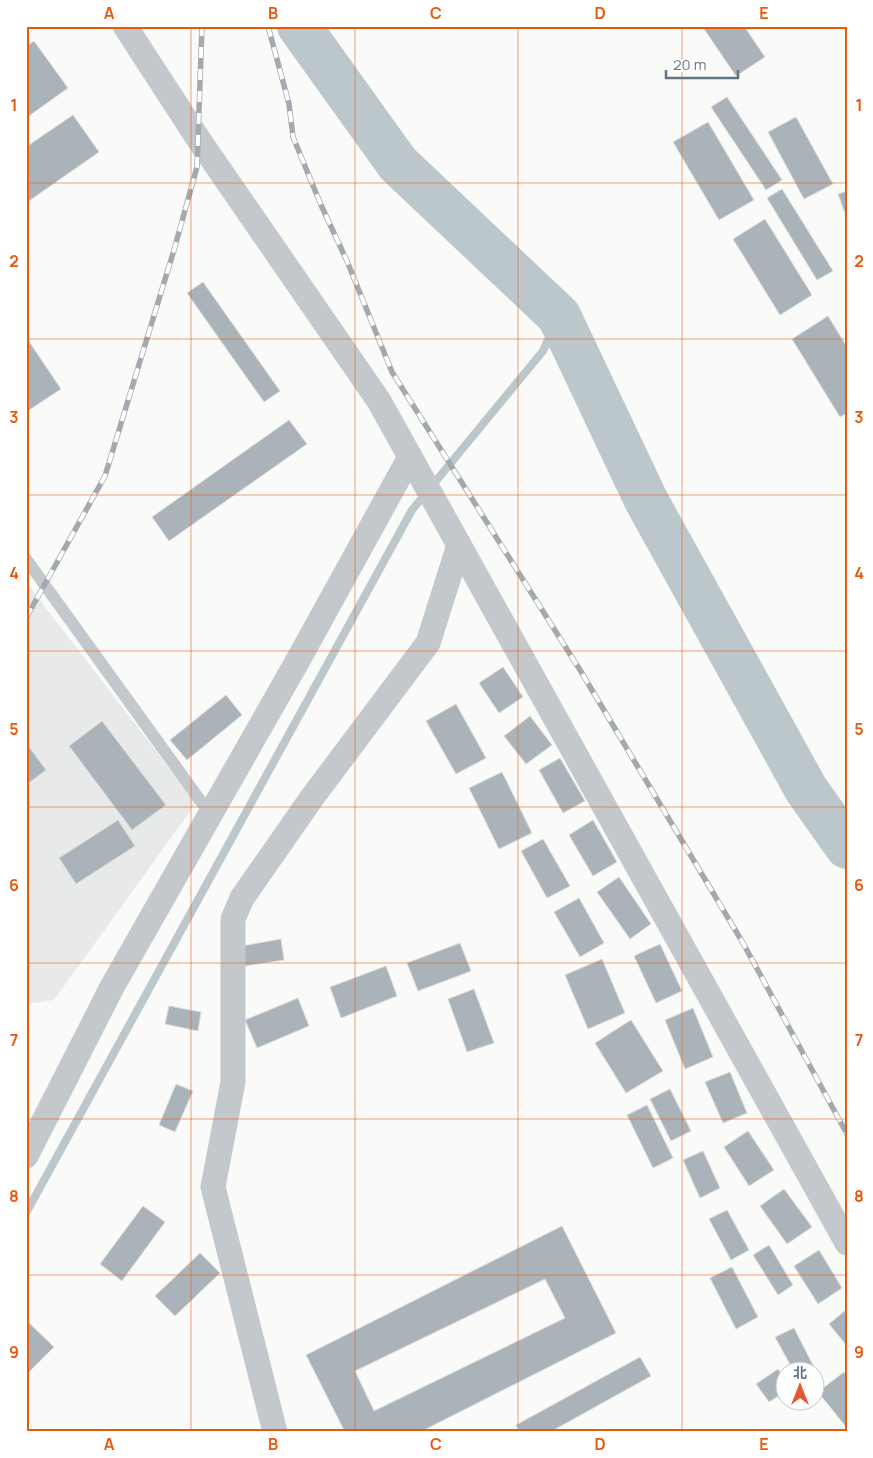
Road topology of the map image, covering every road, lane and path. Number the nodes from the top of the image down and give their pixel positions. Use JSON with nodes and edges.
{"nodes":[{"id":1,"x":125,"y":26,"type":"edge"},
{"id":2,"x":415,"y":466,"type":"junction"},
{"id":3,"x":460,"y":545,"type":"junction"},
{"id":4,"x":26,"y":559,"type":"edge"},
{"id":5,"x":210,"y":814,"type":"junction"},
{"id":6,"x":26,"y":1156,"type":"edge"},
{"id":7,"x":847,"y":1243,"type":"edge"},
{"id":8,"x":275,"y":1432,"type":"edge"}],
"edges":[{"from":1,"to":2,"type":"street"},
{"from":2,"to":3,"type":"street"},
{"from":2,"to":5,"type":"street"},
{"from":3,"to":7,"type":"street"},
{"from":3,"to":8,"type":"street"},
{"from":4,"to":5,"type":"lane"},
{"from":5,"to":6,"type":"street"}]}
